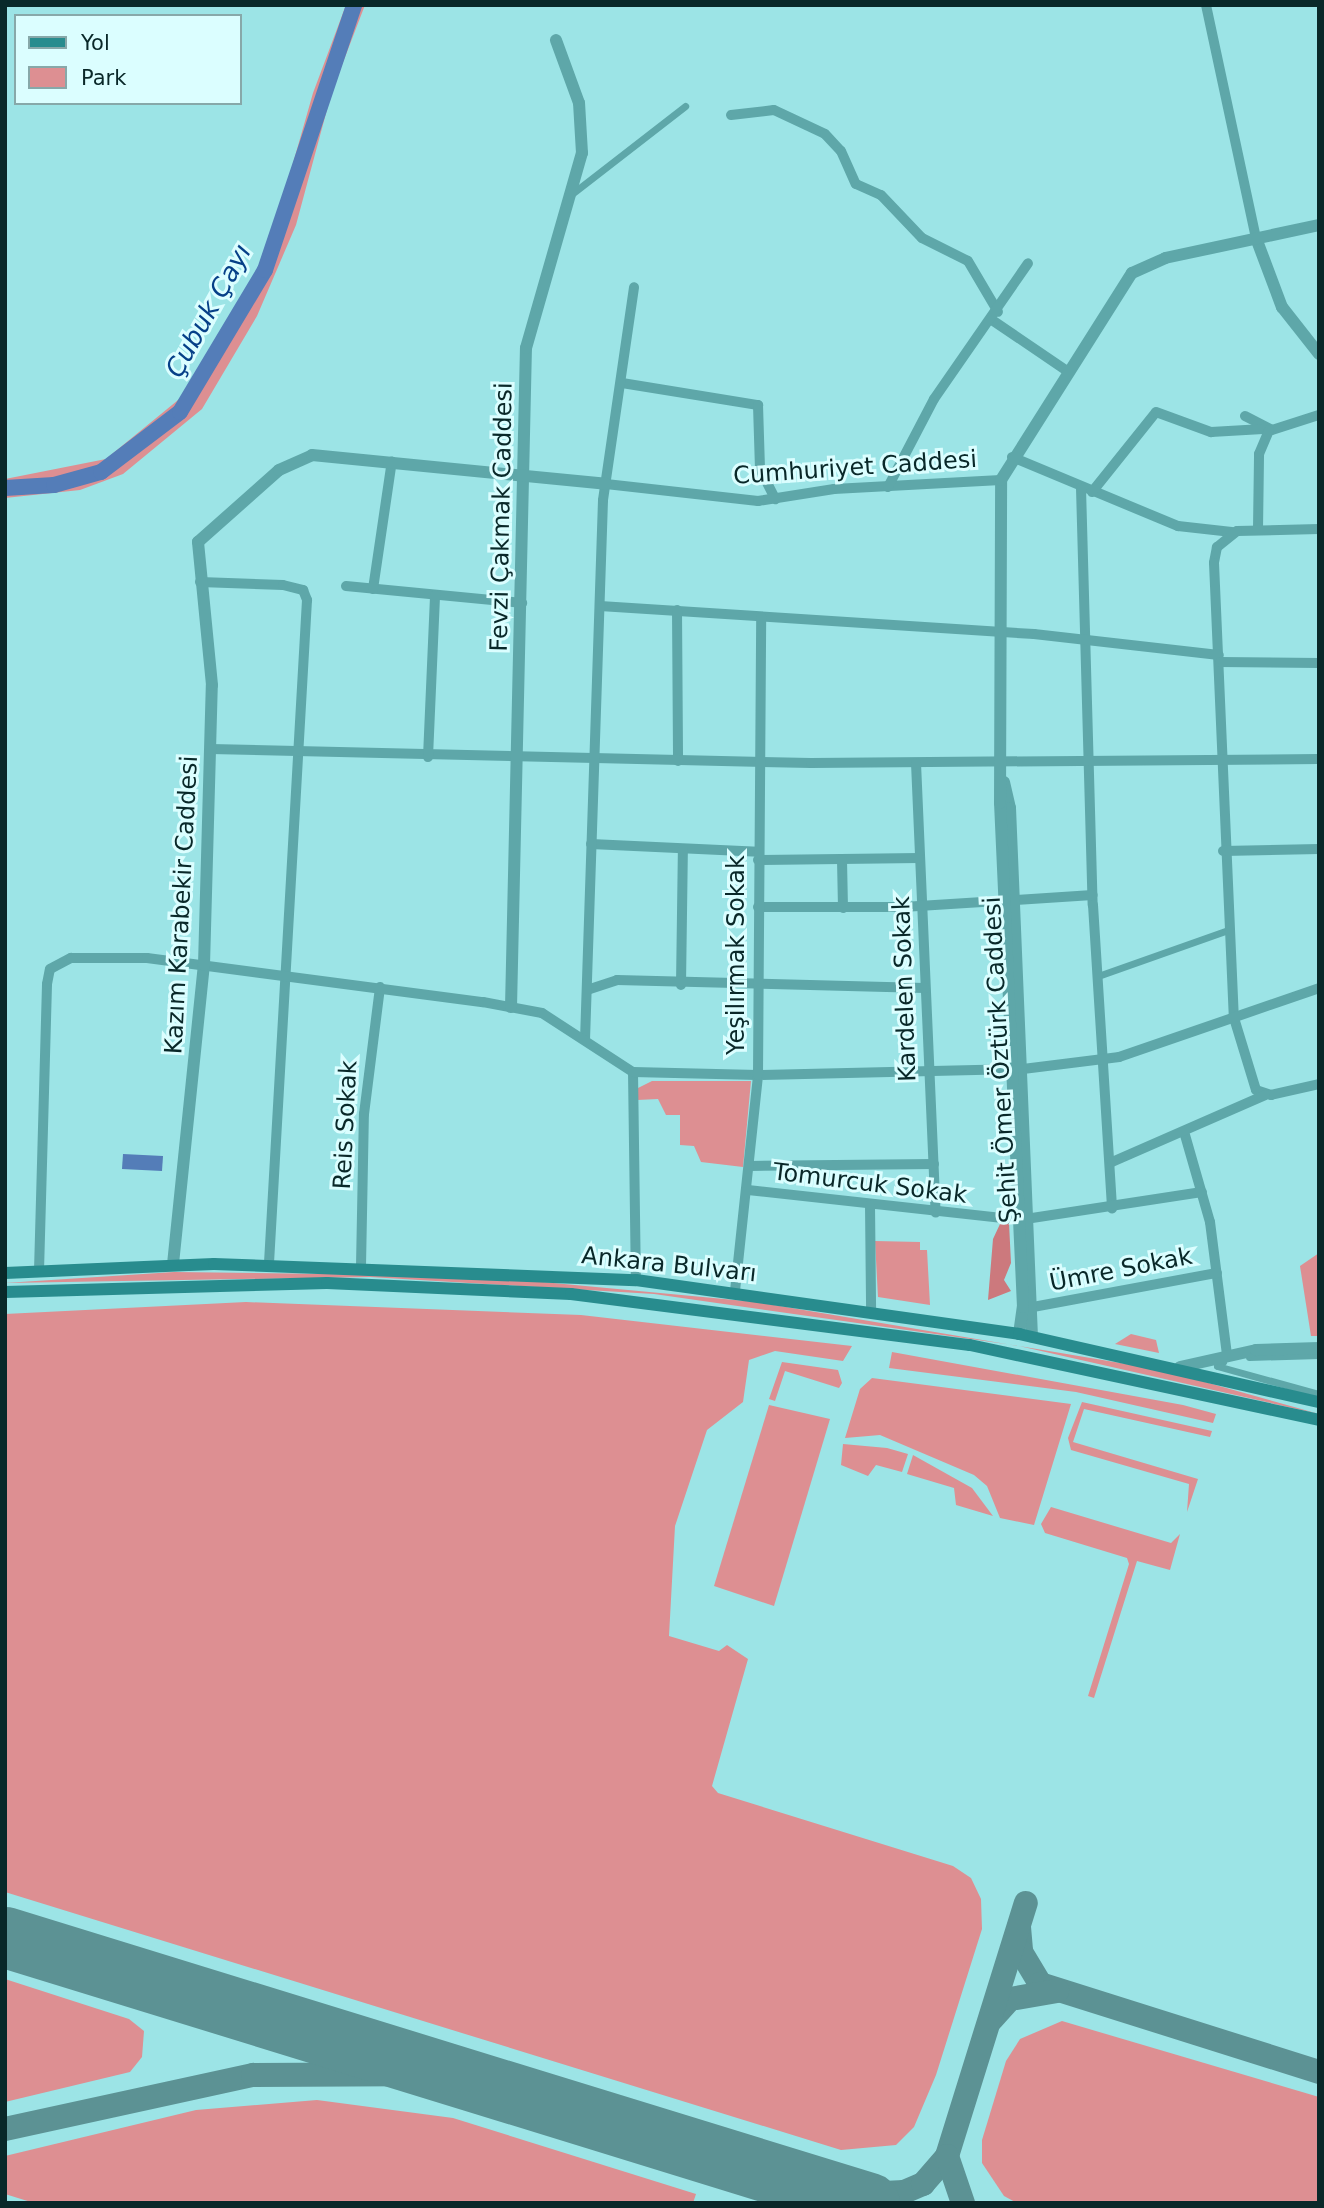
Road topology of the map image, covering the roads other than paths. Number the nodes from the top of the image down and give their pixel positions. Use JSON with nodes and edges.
{"nodes":[{"id":1,"x":1206,"y":5,"type":"edge"},
{"id":2,"x":556,"y":40,"type":"dead end"},
{"id":3,"x":685,"y":106,"type":"dead end"},
{"id":4,"x":731,"y":115,"type":"dead end"},
{"id":5,"x":572,"y":193,"type":"junction"},
{"id":6,"x":1319,"y":226,"type":"edge"},
{"id":7,"x":1256,"y":238,"type":"junction"},
{"id":8,"x":1028,"y":263,"type":"dead end"},
{"id":9,"x":634,"y":287,"type":"dead end"},
{"id":10,"x":995,"y":316,"type":"junction"},
{"id":11,"x":1319,"y":354,"type":"edge"},
{"id":12,"x":1067,"y":371,"type":"junction"},
{"id":13,"x":622,"y":383,"type":"junction"},
{"id":14,"x":1319,"y":415,"type":"edge"},
{"id":15,"x":1245,"y":416,"type":"dead end"},
{"id":16,"x":1266,"y":430,"type":"junction"},
{"id":17,"x":1012,"y":457,"type":"junction"},
{"id":18,"x":392,"y":461,"type":"junction"},
{"id":19,"x":522,"y":474,"type":"junction"},
{"id":20,"x":1002,"y":480,"type":"junction"},
{"id":21,"x":606,"y":484,"type":"junction"},
{"id":22,"x":888,"y":487,"type":"junction"},
{"id":23,"x":1081,"y":488,"type":"junction"},
{"id":24,"x":1092,"y":492,"type":"junction"},
{"id":25,"x":775,"y":499,"type":"junction"},
{"id":26,"x":1258,"y":529,"type":"junction"},
{"id":27,"x":1319,"y":529,"type":"edge"},
{"id":28,"x":1233,"y":532,"type":"junction"},
{"id":29,"x":195,"y":548,"type":"joint"},
{"id":30,"x":200,"y":582,"type":"junction"},
{"id":31,"x":346,"y":586,"type":"dead end"},
{"id":32,"x":373,"y":589,"type":"junction"},
{"id":33,"x":435,"y":595,"type":"junction"},
{"id":34,"x":522,"y":603,"type":"junction"},
{"id":35,"x":600,"y":606,"type":"junction"},
{"id":36,"x":677,"y":610,"type":"junction"},
{"id":37,"x":761,"y":617,"type":"junction"},
{"id":38,"x":998,"y":632,"type":"junction"},
{"id":39,"x":1084,"y":641,"type":"junction"},
{"id":40,"x":1219,"y":659,"type":"junction"},
{"id":41,"x":1319,"y":663,"type":"edge"},
{"id":42,"x":211,"y":749,"type":"junction"},
{"id":43,"x":297,"y":752,"type":"junction"},
{"id":44,"x":428,"y":757,"type":"junction"},
{"id":45,"x":513,"y":758,"type":"junction"},
{"id":46,"x":1319,"y":759,"type":"edge"},
{"id":47,"x":594,"y":760,"type":"junction"},
{"id":48,"x":678,"y":761,"type":"junction"},
{"id":49,"x":1221,"y":761,"type":"junction"},
{"id":50,"x":759,"y":762,"type":"junction"},
{"id":51,"x":1088,"y":762,"type":"junction"},
{"id":52,"x":916,"y":763,"type":"junction"},
{"id":53,"x":1003,"y":763,"type":"junction"},
{"id":54,"x":591,"y":844,"type":"junction"},
{"id":55,"x":683,"y":849,"type":"junction"},
{"id":56,"x":1319,"y":849,"type":"edge"},
{"id":57,"x":1223,"y":851,"type":"junction"},
{"id":58,"x":758,"y":856,"type":"junction"},
{"id":59,"x":919,"y":858,"type":"junction"},
{"id":60,"x":842,"y":859,"type":"junction"},
{"id":61,"x":1093,"y":895,"type":"junction"},
{"id":62,"x":1009,"y":901,"type":"junction"},
{"id":63,"x":924,"y":905,"type":"junction"},
{"id":64,"x":758,"y":907,"type":"junction"},
{"id":65,"x":844,"y":908,"type":"junction"},
{"id":66,"x":1228,"y":930,"type":"junction"},
{"id":67,"x":204,"y":965,"type":"junction"},
{"id":68,"x":285,"y":976,"type":"junction"},
{"id":69,"x":1098,"y":976,"type":"junction"},
{"id":70,"x":681,"y":985,"type":"junction"},
{"id":71,"x":380,"y":987,"type":"junction"},
{"id":72,"x":757,"y":987,"type":"junction"},
{"id":73,"x":925,"y":988,"type":"junction"},
{"id":74,"x":1319,"y":988,"type":"edge"},
{"id":75,"x":587,"y":990,"type":"junction"},
{"id":76,"x":511,"y":1007,"type":"junction"},
{"id":77,"x":1234,"y":1018,"type":"junction"},
{"id":78,"x":585,"y":1040,"type":"junction"},
{"id":79,"x":1104,"y":1059,"type":"junction"},
{"id":80,"x":930,"y":1069,"type":"junction"},
{"id":81,"x":1017,"y":1069,"type":"junction"},
{"id":82,"x":633,"y":1072,"type":"junction"},
{"id":83,"x":758,"y":1075,"type":"junction"},
{"id":84,"x":1319,"y":1084,"type":"edge"},
{"id":85,"x":1265,"y":1095,"type":"junction"},
{"id":86,"x":1185,"y":1135,"type":"junction"},
{"id":87,"x":1112,"y":1162,"type":"junction"},
{"id":88,"x":934,"y":1164,"type":"junction"},
{"id":89,"x":750,"y":1166,"type":"junction"},
{"id":90,"x":748,"y":1190,"type":"junction"},
{"id":91,"x":1202,"y":1192,"type":"junction"},
{"id":92,"x":870,"y":1205,"type":"junction"},
{"id":93,"x":1112,"y":1208,"type":"junction"},
{"id":94,"x":936,"y":1213,"type":"junction"},
{"id":95,"x":1024,"y":1220,"type":"junction"},
{"id":96,"x":173,"y":1264,"type":"junction"},
{"id":97,"x":269,"y":1264,"type":"junction"},
{"id":98,"x":361,"y":1266,"type":"junction"},
{"id":99,"x":39,"y":1271,"type":"junction"},
{"id":100,"x":5,"y":1273,"type":"edge"},
{"id":101,"x":1217,"y":1273,"type":"junction"},
{"id":102,"x":636,"y":1280,"type":"junction"},
{"id":103,"x":735,"y":1291,"type":"junction"},
{"id":104,"x":5,"y":1292,"type":"edge"},
{"id":105,"x":1033,"y":1307,"type":"junction"},
{"id":106,"x":871,"y":1309,"type":"junction"},
{"id":107,"x":1026,"y":1335,"type":"junction"},
{"id":108,"x":1319,"y":1348,"type":"edge"},
{"id":109,"x":1227,"y":1354,"type":"junction"},
{"id":110,"x":1319,"y":1355,"type":"edge"},
{"id":111,"x":1180,"y":1367,"type":"junction"},
{"id":112,"x":1319,"y":1394,"type":"edge"},
{"id":113,"x":1319,"y":1402,"type":"edge"},
{"id":114,"x":1319,"y":1420,"type":"edge"}],
"edges":[{"from":1,"to":7,"type":"street"},
{"from":2,"to":5,"type":"street","name":"Fevzi Çakmak Caddesi"},
{"from":3,"to":5,"type":"street"},
{"from":4,"to":10,"type":"street"},
{"from":5,"to":19,"type":"street","name":"Fevzi Çakmak Caddesi"},
{"from":6,"to":7,"type":"street","name":"Şehit Ömer Öztürk Caddesi"},
{"from":7,"to":11,"type":"street"},
{"from":7,"to":12,"type":"street","name":"Şehit Ömer Öztürk Caddesi"},
{"from":8,"to":10,"type":"street"},
{"from":9,"to":13,"type":"street"},
{"from":10,"to":12,"type":"street"},
{"from":10,"to":22,"type":"street"},
{"from":12,"to":17,"type":"street","name":"Şehit Ömer Öztürk Caddesi"},
{"from":13,"to":21,"type":"street"},
{"from":13,"to":25,"type":"street"},
{"from":14,"to":16,"type":"street"},
{"from":15,"to":16,"type":"street"},
{"from":16,"to":24,"type":"street"},
{"from":16,"to":26,"type":"street"},
{"from":17,"to":20,"type":"street","name":"Şehit Ömer Öztürk Caddesi"},
{"from":17,"to":23,"type":"street"},
{"from":18,"to":19,"type":"street","name":"Cumhuriyet Caddesi"},
{"from":18,"to":29,"type":"street","name":"Cumhuriyet Caddesi"},
{"from":18,"to":32,"type":"street"},
{"from":19,"to":21,"type":"street","name":"Cumhuriyet Caddesi"},
{"from":19,"to":34,"type":"street","name":"Fevzi Çakmak Caddesi"},
{"from":20,"to":22,"type":"street","name":"Cumhuriyet Caddesi"},
{"from":20,"to":38,"type":"street","name":"Şehit Ömer Öztürk Caddesi"},
{"from":21,"to":25,"type":"street","name":"Cumhuriyet Caddesi"},
{"from":21,"to":35,"type":"street"},
{"from":22,"to":25,"type":"street","name":"Cumhuriyet Caddesi"},
{"from":23,"to":24,"type":"street"},
{"from":23,"to":39,"type":"street"},
{"from":24,"to":28,"type":"street"},
{"from":26,"to":27,"type":"street"},
{"from":26,"to":28,"type":"street"},
{"from":28,"to":40,"type":"street"},
{"from":29,"to":30,"type":"street","name":"Kazım Karabekir Caddesi"},
{"from":30,"to":42,"type":"street","name":"Kazım Karabekir Caddesi"},
{"from":30,"to":43,"type":"street"},
{"from":31,"to":32,"type":"street"},
{"from":32,"to":33,"type":"street"},
{"from":33,"to":34,"type":"street"},
{"from":33,"to":44,"type":"street"},
{"from":34,"to":45,"type":"street","name":"Fevzi Çakmak Caddesi"},
{"from":35,"to":36,"type":"street"},
{"from":35,"to":47,"type":"street"},
{"from":36,"to":37,"type":"street"},
{"from":36,"to":48,"type":"street"},
{"from":37,"to":38,"type":"street"},
{"from":37,"to":50,"type":"street","name":"Yeşilırmak Sokak"},
{"from":38,"to":39,"type":"street"},
{"from":38,"to":53,"type":"street","name":"Şehit Ömer Öztürk Caddesi"},
{"from":39,"to":40,"type":"street"},
{"from":39,"to":51,"type":"street"},
{"from":40,"to":41,"type":"street"},
{"from":40,"to":49,"type":"street"},
{"from":42,"to":43,"type":"street"},
{"from":42,"to":67,"type":"street","name":"Kazım Karabekir Caddesi"},
{"from":43,"to":44,"type":"street"},
{"from":43,"to":68,"type":"street"},
{"from":44,"to":45,"type":"street"},
{"from":45,"to":47,"type":"street"},
{"from":45,"to":76,"type":"street","name":"Fevzi Çakmak Caddesi"},
{"from":46,"to":49,"type":"street"},
{"from":47,"to":48,"type":"street"},
{"from":47,"to":54,"type":"street"},
{"from":48,"to":50,"type":"street"},
{"from":49,"to":51,"type":"street"},
{"from":49,"to":57,"type":"street"},
{"from":50,"to":52,"type":"street"},
{"from":50,"to":58,"type":"street","name":"Yeşilırmak Sokak"},
{"from":51,"to":53,"type":"street"},
{"from":51,"to":61,"type":"street"},
{"from":52,"to":53,"type":"street"},
{"from":52,"to":59,"type":"street","name":"Kardelen Sokak"},
{"from":53,"to":62,"type":"street","name":"Şehit Ömer Öztürk Caddesi"},
{"from":54,"to":55,"type":"street"},
{"from":54,"to":75,"type":"street"},
{"from":55,"to":58,"type":"street"},
{"from":55,"to":70,"type":"street"},
{"from":56,"to":57,"type":"street"},
{"from":57,"to":66,"type":"street"},
{"from":58,"to":60,"type":"street"},
{"from":58,"to":64,"type":"street","name":"Yeşilırmak Sokak"},
{"from":59,"to":60,"type":"street"},
{"from":59,"to":63,"type":"street","name":"Kardelen Sokak"},
{"from":60,"to":65,"type":"street"},
{"from":61,"to":62,"type":"street"},
{"from":61,"to":69,"type":"street"},
{"from":62,"to":63,"type":"street"},
{"from":62,"to":81,"type":"street","name":"Şehit Ömer Öztürk Caddesi"},
{"from":63,"to":65,"type":"street"},
{"from":63,"to":73,"type":"street","name":"Kardelen Sokak"},
{"from":64,"to":65,"type":"street"},
{"from":64,"to":72,"type":"street","name":"Yeşilırmak Sokak"},
{"from":66,"to":69,"type":"street"},
{"from":66,"to":77,"type":"street"},
{"from":67,"to":68,"type":"street"},
{"from":67,"to":96,"type":"street","name":"Kazım Karabekir Caddesi"},
{"from":67,"to":99,"type":"street"},
{"from":68,"to":71,"type":"street"},
{"from":68,"to":97,"type":"street"},
{"from":69,"to":79,"type":"street"},
{"from":70,"to":72,"type":"street"},
{"from":70,"to":75,"type":"street"},
{"from":71,"to":76,"type":"street"},
{"from":71,"to":98,"type":"street","name":"Reis Sokak"},
{"from":72,"to":73,"type":"street"},
{"from":72,"to":83,"type":"street","name":"Yeşilırmak Sokak"},
{"from":73,"to":80,"type":"street","name":"Kardelen Sokak"},
{"from":74,"to":77,"type":"street"},
{"from":75,"to":78,"type":"street"},
{"from":76,"to":78,"type":"street"},
{"from":77,"to":79,"type":"street"},
{"from":77,"to":85,"type":"street"},
{"from":78,"to":82,"type":"street"},
{"from":79,"to":81,"type":"street"},
{"from":79,"to":87,"type":"street"},
{"from":80,"to":81,"type":"street"},
{"from":80,"to":83,"type":"street"},
{"from":80,"to":88,"type":"street","name":"Kardelen Sokak"},
{"from":81,"to":95,"type":"street","name":"Şehit Ömer Öztürk Caddesi"},
{"from":82,"to":83,"type":"street"},
{"from":82,"to":102,"type":"street"},
{"from":83,"to":89,"type":"street","name":"Yeşilırmak Sokak"},
{"from":84,"to":85,"type":"street"},
{"from":85,"to":86,"type":"street"},
{"from":86,"to":87,"type":"street"},
{"from":86,"to":91,"type":"street"},
{"from":87,"to":93,"type":"street"},
{"from":88,"to":89,"type":"street"},
{"from":88,"to":94,"type":"street","name":"Kardelen Sokak"},
{"from":89,"to":90,"type":"street","name":"Yeşilırmak Sokak"},
{"from":90,"to":92,"type":"street","name":"Tomurcuk Sokak"},
{"from":90,"to":103,"type":"street","name":"Yeşilırmak Sokak"},
{"from":91,"to":93,"type":"street","name":"Tomurcuk Sokak"},
{"from":91,"to":101,"type":"street"},
{"from":92,"to":94,"type":"street","name":"Tomurcuk Sokak"},
{"from":92,"to":106,"type":"street"},
{"from":93,"to":95,"type":"street","name":"Tomurcuk Sokak"},
{"from":94,"to":95,"type":"street","name":"Tomurcuk Sokak"},
{"from":95,"to":105,"type":"street","name":"Şehit Ömer Öztürk Caddesi"},
{"from":95,"to":107,"type":"street","name":"Şehit Ömer Öztürk Caddesi"},
{"from":96,"to":97,"type":"main road","name":"Ankara Bulvarı"},
{"from":96,"to":99,"type":"main road","name":"Ankara Bulvarı"},
{"from":97,"to":98,"type":"main road","name":"Ankara Bulvarı"},
{"from":98,"to":102,"type":"main road","name":"Ankara Bulvarı"},
{"from":99,"to":100,"type":"main road","name":"Ankara Bulvarı"},
{"from":101,"to":105,"type":"street","name":"Ümre Sokak"},
{"from":101,"to":109,"type":"street"},
{"from":102,"to":103,"type":"main road","name":"Ankara Bulvarı"},
{"from":103,"to":106,"type":"main road","name":"Ankara Bulvarı"},
{"from":104,"to":114,"type":"main road","name":"Ankara Bulvarı"},
{"from":105,"to":107,"type":"street","name":"Şehit Ömer Öztürk Caddesi"},
{"from":106,"to":107,"type":"main road","name":"Ankara Bulvarı"},
{"from":107,"to":111,"type":"main road","name":"Ankara Bulvarı"},
{"from":108,"to":109,"type":"street"},
{"from":109,"to":111,"type":"street"},
{"from":110,"to":112,"type":"street"},
{"from":111,"to":113,"type":"main road","name":"Ankara Bulvarı"}]}
